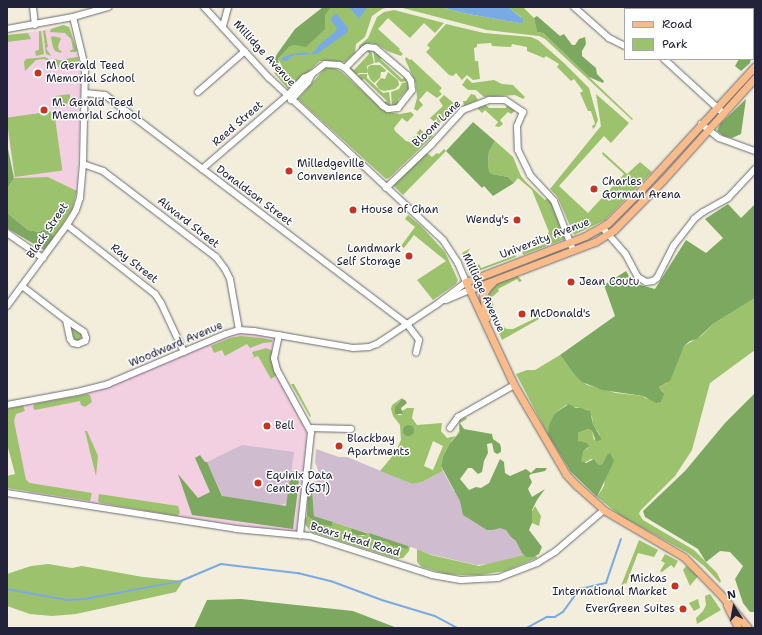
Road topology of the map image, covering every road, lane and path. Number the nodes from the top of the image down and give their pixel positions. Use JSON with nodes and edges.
{"nodes":[{"id":1,"x":32,"y":7,"type":"edge"},
{"id":2,"x":109,"y":7,"type":"edge"},
{"id":3,"x":204,"y":7,"type":"edge"},
{"id":4,"x":228,"y":7,"type":"edge"},
{"id":5,"x":574,"y":7,"type":"edge"},
{"id":6,"x":73,"y":17,"type":"junction"},
{"id":7,"x":35,"y":25,"type":"junction"},
{"id":8,"x":223,"y":26,"type":"junction"},
{"id":9,"x":7,"y":29,"type":"edge"},
{"id":10,"x":624,"y":46,"type":"edge"},
{"id":11,"x":245,"y":51,"type":"junction"},
{"id":12,"x":665,"y":60,"type":"edge"},
{"id":13,"x":755,"y":66,"type":"edge"},
{"id":14,"x":345,"y":68,"type":"junction"},
{"id":15,"x":755,"y":78,"type":"edge"},
{"id":16,"x":198,"y":92,"type":"dead end"},
{"id":17,"x":85,"y":93,"type":"junction"},
{"id":18,"x":289,"y":98,"type":"junction"},
{"id":19,"x":716,"y":107,"type":"junction"},
{"id":20,"x":723,"y":113,"type":"junction"},
{"id":21,"x":701,"y":124,"type":"junction"},
{"id":22,"x":708,"y":130,"type":"junction"},
{"id":23,"x":755,"y":151,"type":"edge"},
{"id":24,"x":83,"y":164,"type":"junction"},
{"id":25,"x":202,"y":169,"type":"junction"},
{"id":26,"x":755,"y":169,"type":"edge"},
{"id":27,"x":386,"y":188,"type":"junction"},
{"id":28,"x":67,"y":225,"type":"junction"},
{"id":29,"x":602,"y":227,"type":"junction"},
{"id":30,"x":7,"y":233,"type":"edge"},
{"id":31,"x":608,"y":235,"type":"junction"},
{"id":32,"x":570,"y":242,"type":"junction"},
{"id":33,"x":573,"y":250,"type":"junction"},
{"id":34,"x":43,"y":258,"type":"junction"},
{"id":35,"x":497,"y":279,"type":"junction"},
{"id":36,"x":466,"y":282,"type":"junction"},
{"id":37,"x":22,"y":286,"type":"junction"},
{"id":38,"x":469,"y":290,"type":"junction"},
{"id":39,"x":438,"y":304,"type":"junction"},
{"id":40,"x":8,"y":306,"type":"edge"},
{"id":41,"x":66,"y":320,"type":"dead end"},
{"id":42,"x":407,"y":324,"type":"junction"},
{"id":43,"x":239,"y":330,"type":"junction"},
{"id":44,"x":279,"y":335,"type":"junction"},
{"id":45,"x":492,"y":339,"type":"junction"},
{"id":46,"x":184,"y":352,"type":"junction"},
{"id":47,"x":416,"y":353,"type":"dead end"},
{"id":48,"x":514,"y":385,"type":"junction"},
{"id":49,"x":7,"y":405,"type":"edge"},
{"id":50,"x":310,"y":428,"type":"junction"},
{"id":51,"x":351,"y":428,"type":"dead end"},
{"id":52,"x":450,"y":428,"type":"dead end"},
{"id":53,"x":7,"y":493,"type":"edge"},
{"id":54,"x":604,"y":510,"type":"junction"},
{"id":55,"x":300,"y":535,"type":"junction"},
{"id":56,"x":722,"y":596,"type":"junction"},
{"id":57,"x":738,"y":628,"type":"edge"},
{"id":58,"x":748,"y":628,"type":"edge"}],
"edges":[{"from":1,"to":7,"type":"street"},
{"from":2,"to":6,"type":"street"},
{"from":3,"to":8,"type":"street","name":"Millidge Avenue"},
{"from":4,"to":8,"type":"street"},
{"from":5,"to":10,"type":"street"},
{"from":6,"to":7,"type":"street"},
{"from":6,"to":17,"type":"street","name":"Black Street"},
{"from":7,"to":9,"type":"street"},
{"from":8,"to":11,"type":"street","name":"Millidge Avenue"},
{"from":11,"to":16,"type":"street"},
{"from":11,"to":18,"type":"street","name":"Millidge Avenue"},
{"from":12,"to":19,"type":"street"},
{"from":13,"to":19,"type":"main road","name":"University Avenue"},
{"from":14,"to":14,"type":"street"},
{"from":14,"to":18,"type":"street","name":"Reed Street"},
{"from":15,"to":20,"type":"main road","name":"University Avenue"},
{"from":17,"to":24,"type":"street","name":"Black Street"},
{"from":17,"to":25,"type":"street","name":"Donaldson Street"},
{"from":18,"to":25,"type":"street","name":"Reed Street"},
{"from":18,"to":27,"type":"street","name":"Millidge Avenue"},
{"from":19,"to":20,"type":"street"},
{"from":19,"to":21,"type":"main road","name":"University Avenue"},
{"from":20,"to":22,"type":"main road","name":"University Avenue"},
{"from":21,"to":22,"type":"street"},
{"from":21,"to":29,"type":"main road","name":"University Avenue"},
{"from":22,"to":23,"type":"street"},
{"from":22,"to":31,"type":"main road","name":"University Avenue"},
{"from":24,"to":28,"type":"street","name":"Black Street"},
{"from":24,"to":43,"type":"street","name":"Alward Street"},
{"from":25,"to":42,"type":"street","name":"Donaldson Street"},
{"from":26,"to":31,"type":"street"},
{"from":27,"to":32,"type":"street","name":"Bloom Lane"},
{"from":27,"to":36,"type":"street","name":"Millidge Avenue"},
{"from":28,"to":34,"type":"street","name":"Black Street"},
{"from":28,"to":46,"type":"street","name":"Ray Street"},
{"from":29,"to":31,"type":"street"},
{"from":29,"to":32,"type":"main road","name":"University Avenue"},
{"from":30,"to":34,"type":"street"},
{"from":31,"to":33,"type":"main road","name":"University Avenue"},
{"from":32,"to":33,"type":"street","name":"Bloom Lane"},
{"from":32,"to":36,"type":"main road","name":"University Avenue"},
{"from":33,"to":35,"type":"main road","name":"University Avenue"},
{"from":34,"to":37,"type":"street","name":"Black Street"},
{"from":35,"to":38,"type":"main road","name":"University Avenue"},
{"from":35,"to":45,"type":"main road"},
{"from":36,"to":38,"type":"main road","name":"Millidge Avenue"},
{"from":36,"to":39,"type":"street","name":"Woodward Avenue"},
{"from":37,"to":40,"type":"street","name":"Black Street"},
{"from":37,"to":41,"type":"street"},
{"from":38,"to":39,"type":"street","name":"Woodward Avenue"},
{"from":38,"to":45,"type":"main road","name":"Millidge Avenue"},
{"from":39,"to":42,"type":"street","name":"Woodward Avenue"},
{"from":42,"to":44,"type":"street","name":"Woodward Avenue"},
{"from":42,"to":47,"type":"street","name":"Donaldson Street"},
{"from":43,"to":44,"type":"street","name":"Woodward Avenue"},
{"from":43,"to":46,"type":"street","name":"Woodward Avenue"},
{"from":44,"to":50,"type":"street"},
{"from":45,"to":48,"type":"main road","name":"Millidge Avenue"},
{"from":46,"to":49,"type":"street","name":"Woodward Avenue"},
{"from":48,"to":52,"type":"street"},
{"from":48,"to":54,"type":"main road","name":"Millidge Avenue"},
{"from":50,"to":51,"type":"street"},
{"from":50,"to":55,"type":"street"},
{"from":53,"to":55,"type":"street","name":"Boars Head Road"},
{"from":54,"to":55,"type":"street","name":"Boars Head Road"},
{"from":54,"to":56,"type":"main road","name":"Millidge Avenue"},
{"from":56,"to":57,"type":"main road","name":"Millidge Avenue"},
{"from":56,"to":58,"type":"main road","name":"Millidge Avenue"}]}
